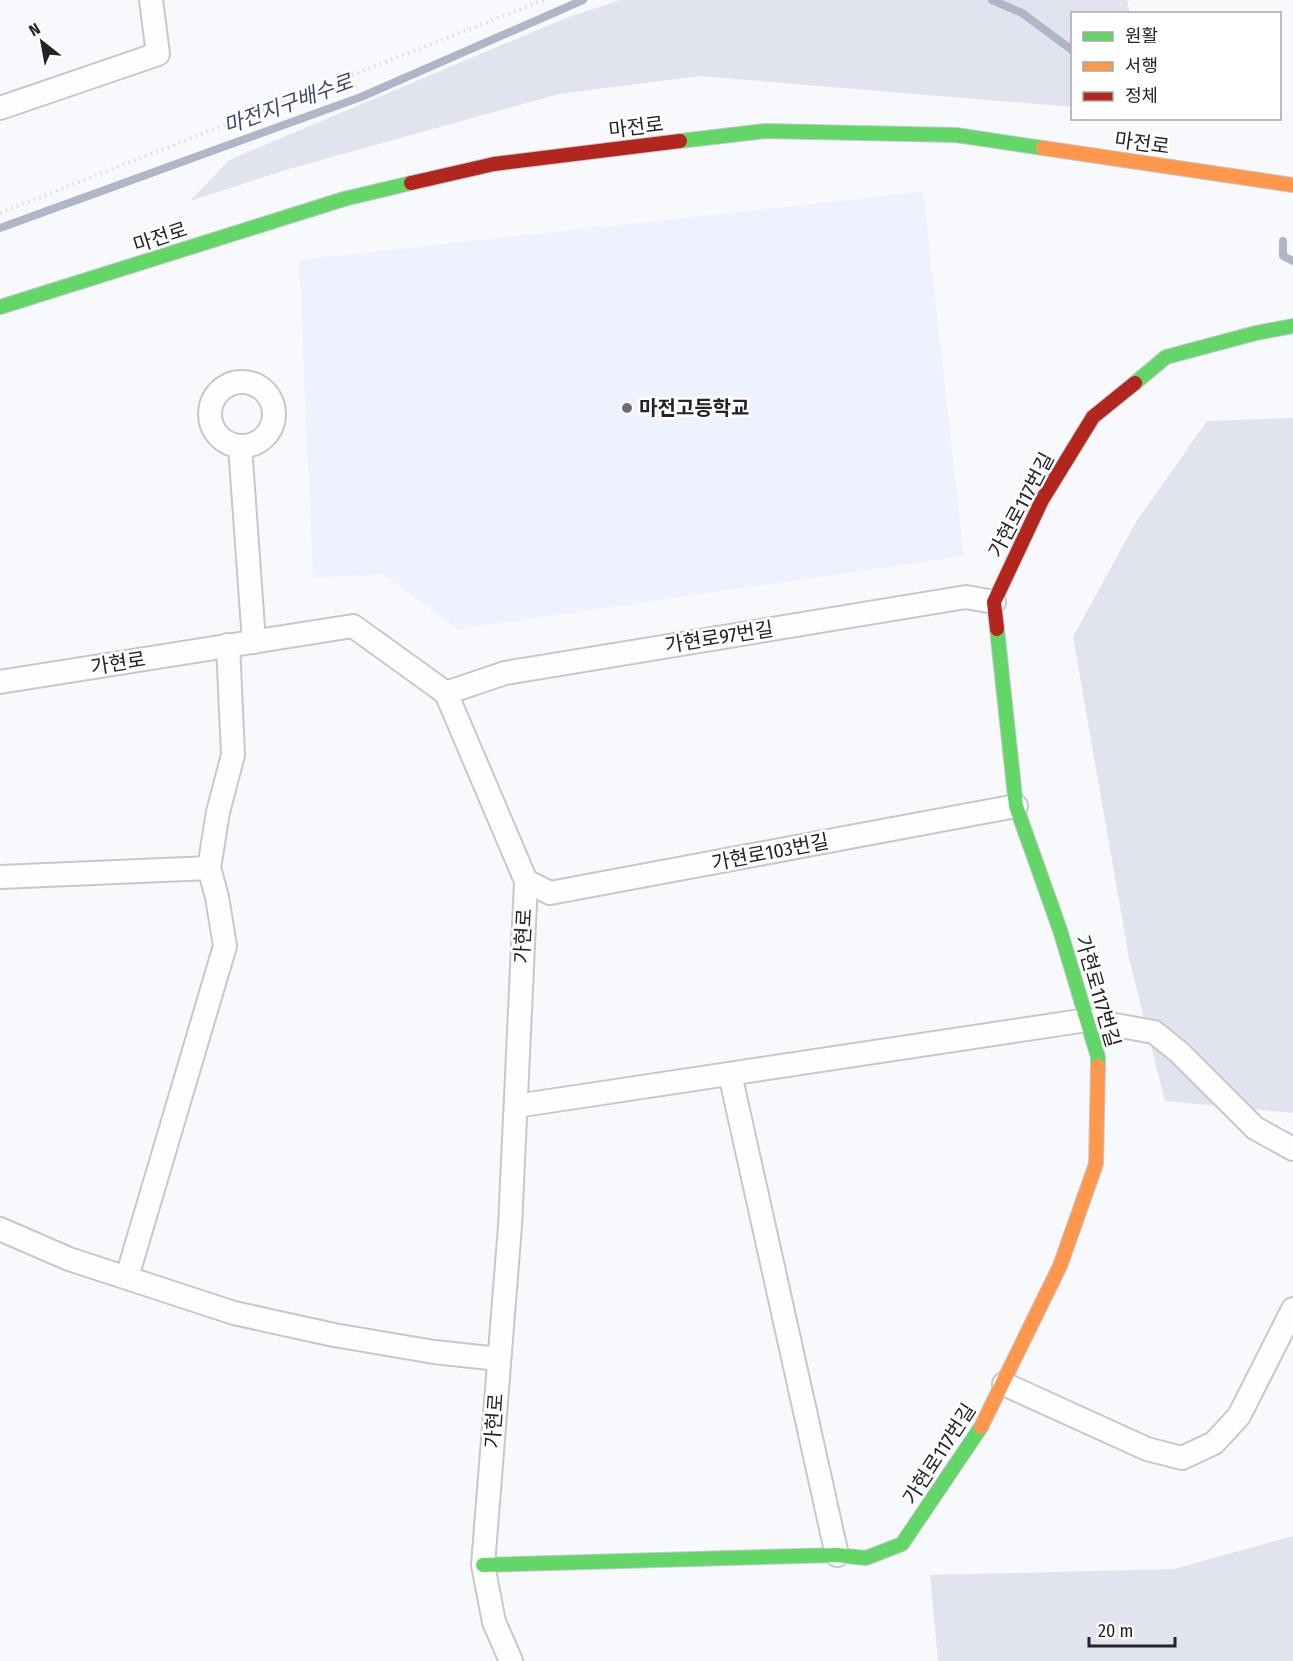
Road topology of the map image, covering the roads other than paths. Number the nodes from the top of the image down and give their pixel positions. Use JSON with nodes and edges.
{"nodes":[{"id":1,"x":151,"y":0,"type":"edge"},
{"id":2,"x":0,"y":108,"type":"edge"},
{"id":3,"x":1293,"y":185,"type":"edge"},
{"id":4,"x":0,"y":307,"type":"edge"},
{"id":5,"x":1293,"y":326,"type":"edge"},
{"id":6,"x":240,"y":446,"type":"dead end"},
{"id":7,"x":994,"y":602,"type":"junction"},
{"id":8,"x":254,"y":642,"type":"junction"},
{"id":9,"x":228,"y":645,"type":"junction"},
{"id":10,"x":0,"y":682,"type":"edge"},
{"id":11,"x":446,"y":693,"type":"junction"},
{"id":12,"x":1016,"y":806,"type":"junction"},
{"id":13,"x":209,"y":868,"type":"junction"},
{"id":14,"x":0,"y":877,"type":"edge"},
{"id":15,"x":526,"y":881,"type":"junction"},
{"id":16,"x":1087,"y":1020,"type":"junction"},
{"id":17,"x":730,"y":1074,"type":"junction"},
{"id":18,"x":516,"y":1106,"type":"junction"},
{"id":19,"x":1293,"y":1149,"type":"edge"},
{"id":20,"x":0,"y":1229,"type":"edge"},
{"id":21,"x":127,"y":1278,"type":"junction"},
{"id":22,"x":1293,"y":1309,"type":"edge"},
{"id":23,"x":499,"y":1359,"type":"junction"},
{"id":24,"x":1004,"y":1384,"type":"junction"},
{"id":25,"x":837,"y":1555,"type":"junction"},
{"id":26,"x":483,"y":1565,"type":"junction"},
{"id":27,"x":512,"y":1661,"type":"edge"}],
"edges":[{"from":1,"to":2,"type":"street"},
{"from":3,"to":4,"type":"street","name":"마전로"},
{"from":5,"to":7,"type":"street","name":"가현로117번길"},
{"from":6,"to":8,"type":"street"},
{"from":7,"to":11,"type":"street","name":"가현로97번길"},
{"from":7,"to":12,"type":"street","name":"가현로117번길"},
{"from":8,"to":9,"type":"street","name":"가현로"},
{"from":8,"to":11,"type":"street","name":"가현로"},
{"from":9,"to":10,"type":"street","name":"가현로"},
{"from":9,"to":13,"type":"street"},
{"from":11,"to":15,"type":"street","name":"가현로"},
{"from":12,"to":15,"type":"street","name":"가현로103번길"},
{"from":12,"to":16,"type":"street","name":"가현로117번길"},
{"from":13,"to":14,"type":"street"},
{"from":13,"to":21,"type":"street"},
{"from":15,"to":18,"type":"street","name":"가현로"},
{"from":16,"to":17,"type":"street"},
{"from":16,"to":19,"type":"street"},
{"from":16,"to":24,"type":"street","name":"가현로117번길"},
{"from":17,"to":18,"type":"street"},
{"from":17,"to":25,"type":"street"},
{"from":18,"to":23,"type":"street","name":"가현로"},
{"from":20,"to":21,"type":"street"},
{"from":21,"to":23,"type":"street"},
{"from":22,"to":24,"type":"street"},
{"from":23,"to":26,"type":"street","name":"가현로"},
{"from":24,"to":25,"type":"street","name":"가현로117번길"},
{"from":25,"to":26,"type":"street","name":"가현로117번길"},
{"from":26,"to":27,"type":"street","name":"가현로"}]}
